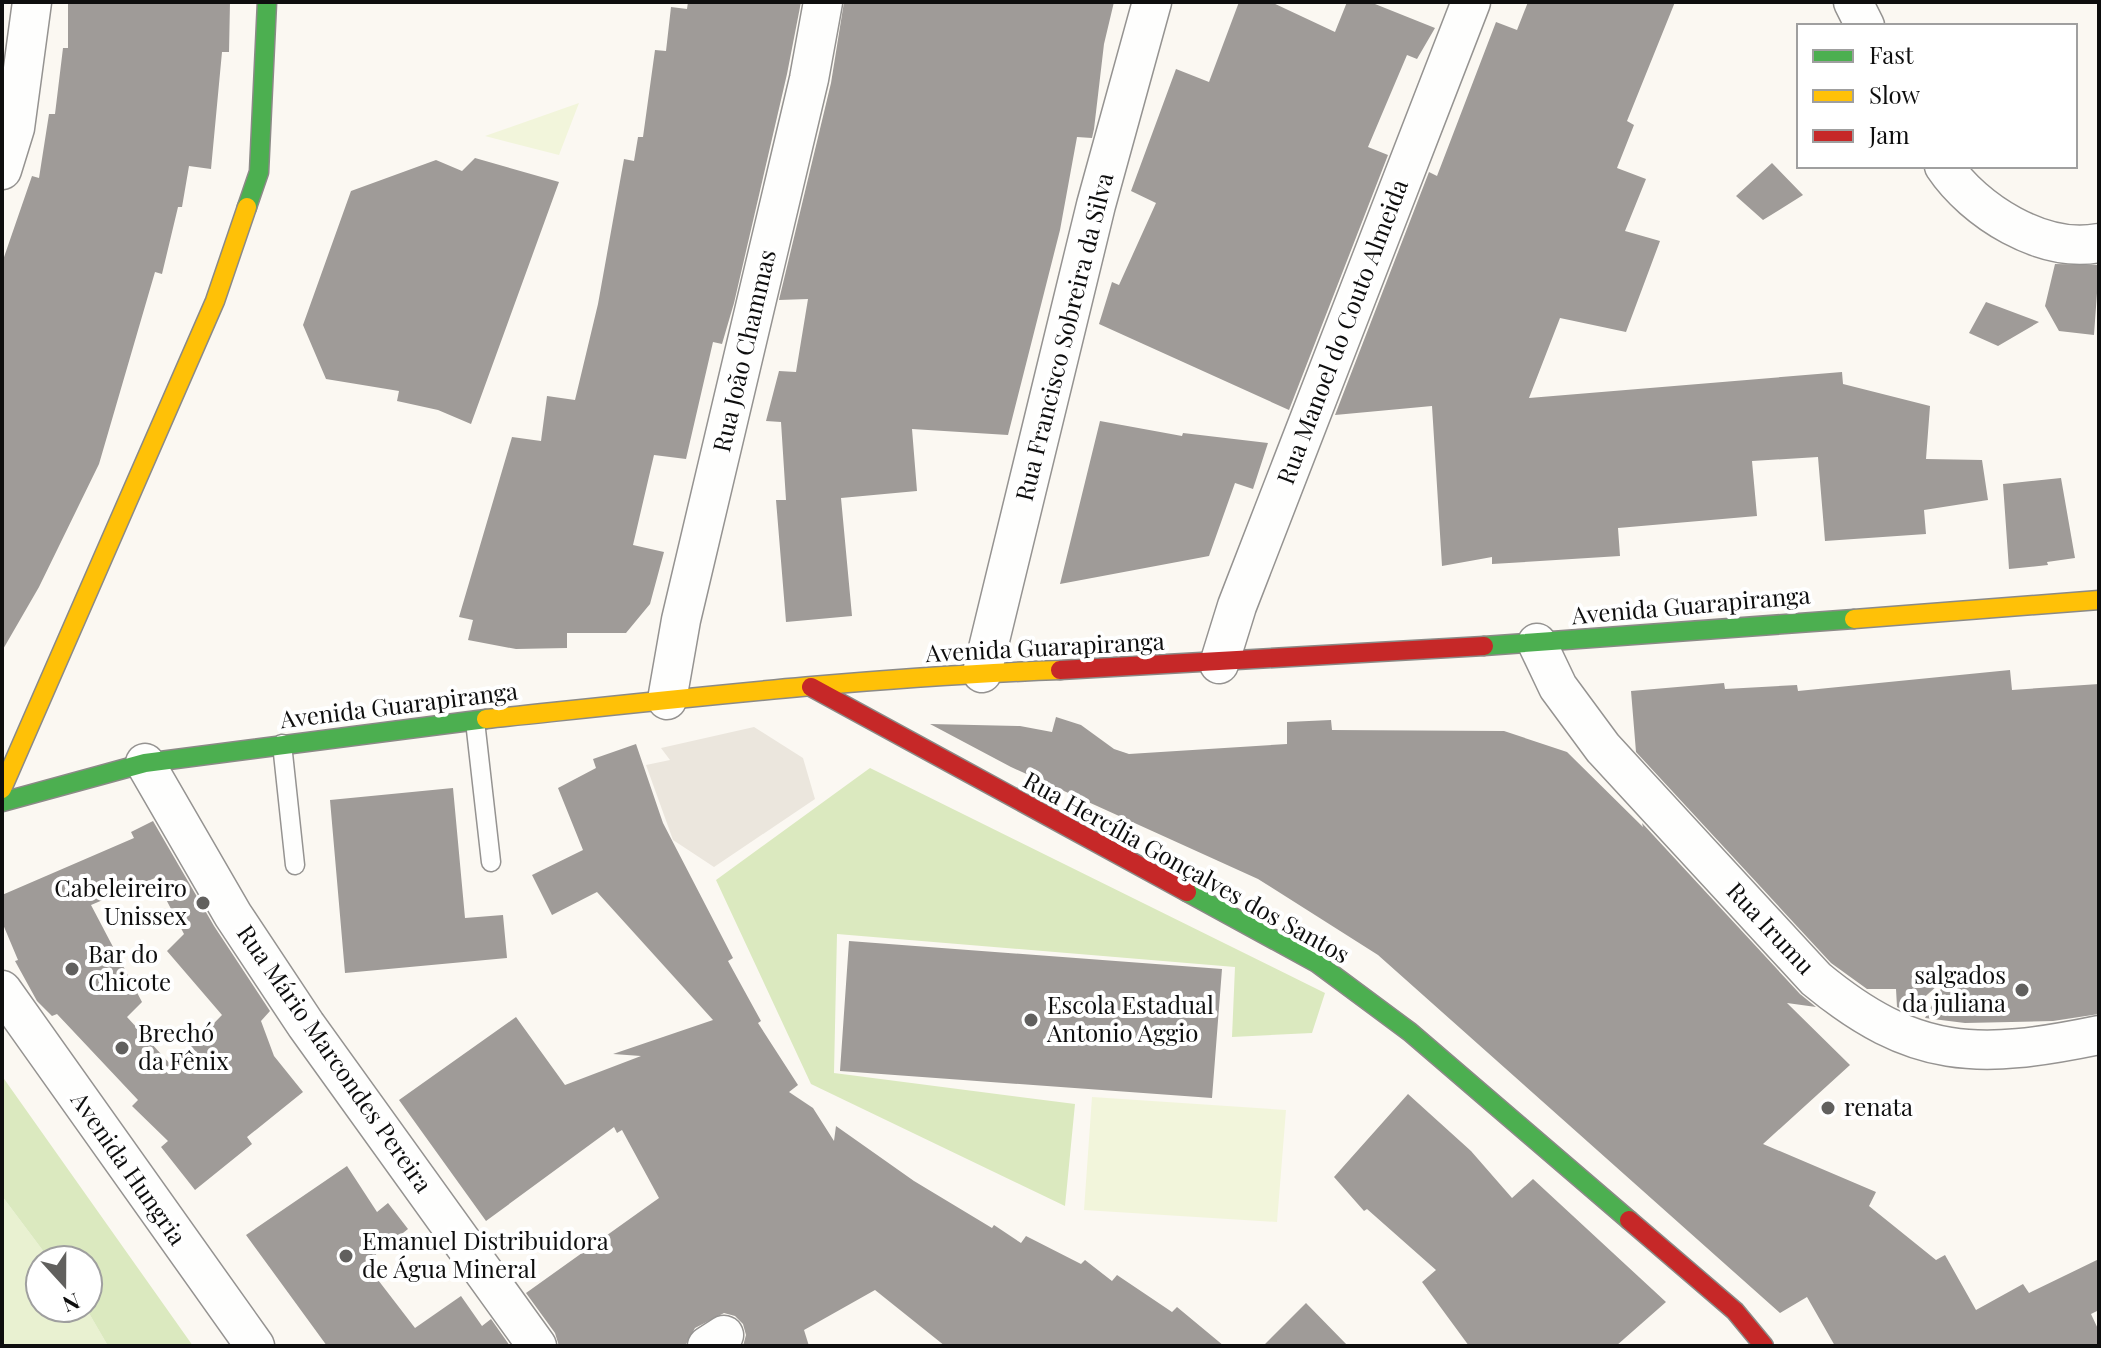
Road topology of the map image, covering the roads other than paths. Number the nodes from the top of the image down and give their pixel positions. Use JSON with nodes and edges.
{"nodes":[{"id":1,"x":32,"y":2,"type":"edge"},
{"id":2,"x":267,"y":2,"type":"edge"},
{"id":3,"x":823,"y":2,"type":"edge"},
{"id":4,"x":1152,"y":2,"type":"edge"},
{"id":5,"x":1471,"y":2,"type":"edge"},
{"id":6,"x":1853,"y":2,"type":"edge"},
{"id":7,"x":1864,"y":24,"type":"edge"},
{"id":8,"x":9,"y":130,"type":"edge"},
{"id":9,"x":1945,"y":168,"type":"edge"},
{"id":10,"x":2,"y":170,"type":"edge"},
{"id":11,"x":2099,"y":243,"type":"edge"},
{"id":12,"x":2099,"y":600,"type":"edge"},
{"id":13,"x":1537,"y":643,"type":"junction"},
{"id":14,"x":1219,"y":664,"type":"junction"},
{"id":15,"x":982,"y":673,"type":"junction"},
{"id":16,"x":811,"y":687,"type":"junction"},
{"id":17,"x":667,"y":700,"type":"junction"},
{"id":18,"x":475,"y":720,"type":"junction"},
{"id":19,"x":282,"y":744,"type":"junction"},
{"id":20,"x":145,"y":763,"type":"junction"},
{"id":21,"x":2,"y":789,"type":"edge"},
{"id":22,"x":2,"y":802,"type":"edge"},
{"id":23,"x":491,"y":862,"type":"dead end"},
{"id":24,"x":295,"y":865,"type":"dead end"},
{"id":25,"x":2,"y":990,"type":"edge"},
{"id":26,"x":2099,"y":1035,"type":"edge"},
{"id":27,"x":255,"y":1346,"type":"edge"},
{"id":28,"x":537,"y":1346,"type":"edge"},
{"id":29,"x":1764,"y":1346,"type":"edge"}],
"edges":[{"from":1,"to":8,"type":"street"},
{"from":2,"to":21,"type":"main road"},
{"from":3,"to":17,"type":"street","name":"Rua João Chammas"},
{"from":4,"to":15,"type":"street","name":"Rua Francisco Sobreira da Silva"},
{"from":5,"to":14,"type":"street","name":"Rua Manoel do Couto Almeida"},
{"from":6,"to":7,"type":"street"},
{"from":8,"to":10,"type":"street"},
{"from":9,"to":11,"type":"street"},
{"from":12,"to":13,"type":"main road","name":"Avenida Guarapiranga"},
{"from":13,"to":14,"type":"main road","name":"Avenida Guarapiranga"},
{"from":13,"to":26,"type":"street","name":"Rua Irumu"},
{"from":14,"to":15,"type":"main road","name":"Avenida Guarapiranga"},
{"from":15,"to":16,"type":"main road","name":"Avenida Guarapiranga"},
{"from":16,"to":17,"type":"main road","name":"Avenida Guarapiranga"},
{"from":16,"to":29,"type":"main road","name":"Rua Hercília Gonçalves dos Santos"},
{"from":17,"to":18,"type":"main road","name":"Avenida Guarapiranga"},
{"from":18,"to":19,"type":"main road","name":"Avenida Guarapiranga"},
{"from":18,"to":23,"type":"lane"},
{"from":19,"to":20,"type":"main road","name":"Avenida Guarapiranga"},
{"from":19,"to":24,"type":"lane"},
{"from":20,"to":22,"type":"main road","name":"Avenida Guarapiranga"},
{"from":20,"to":28,"type":"street","name":"Rua Mário Marcondes Pereira"},
{"from":25,"to":27,"type":"street","name":"Avenida Hungria"}]}
